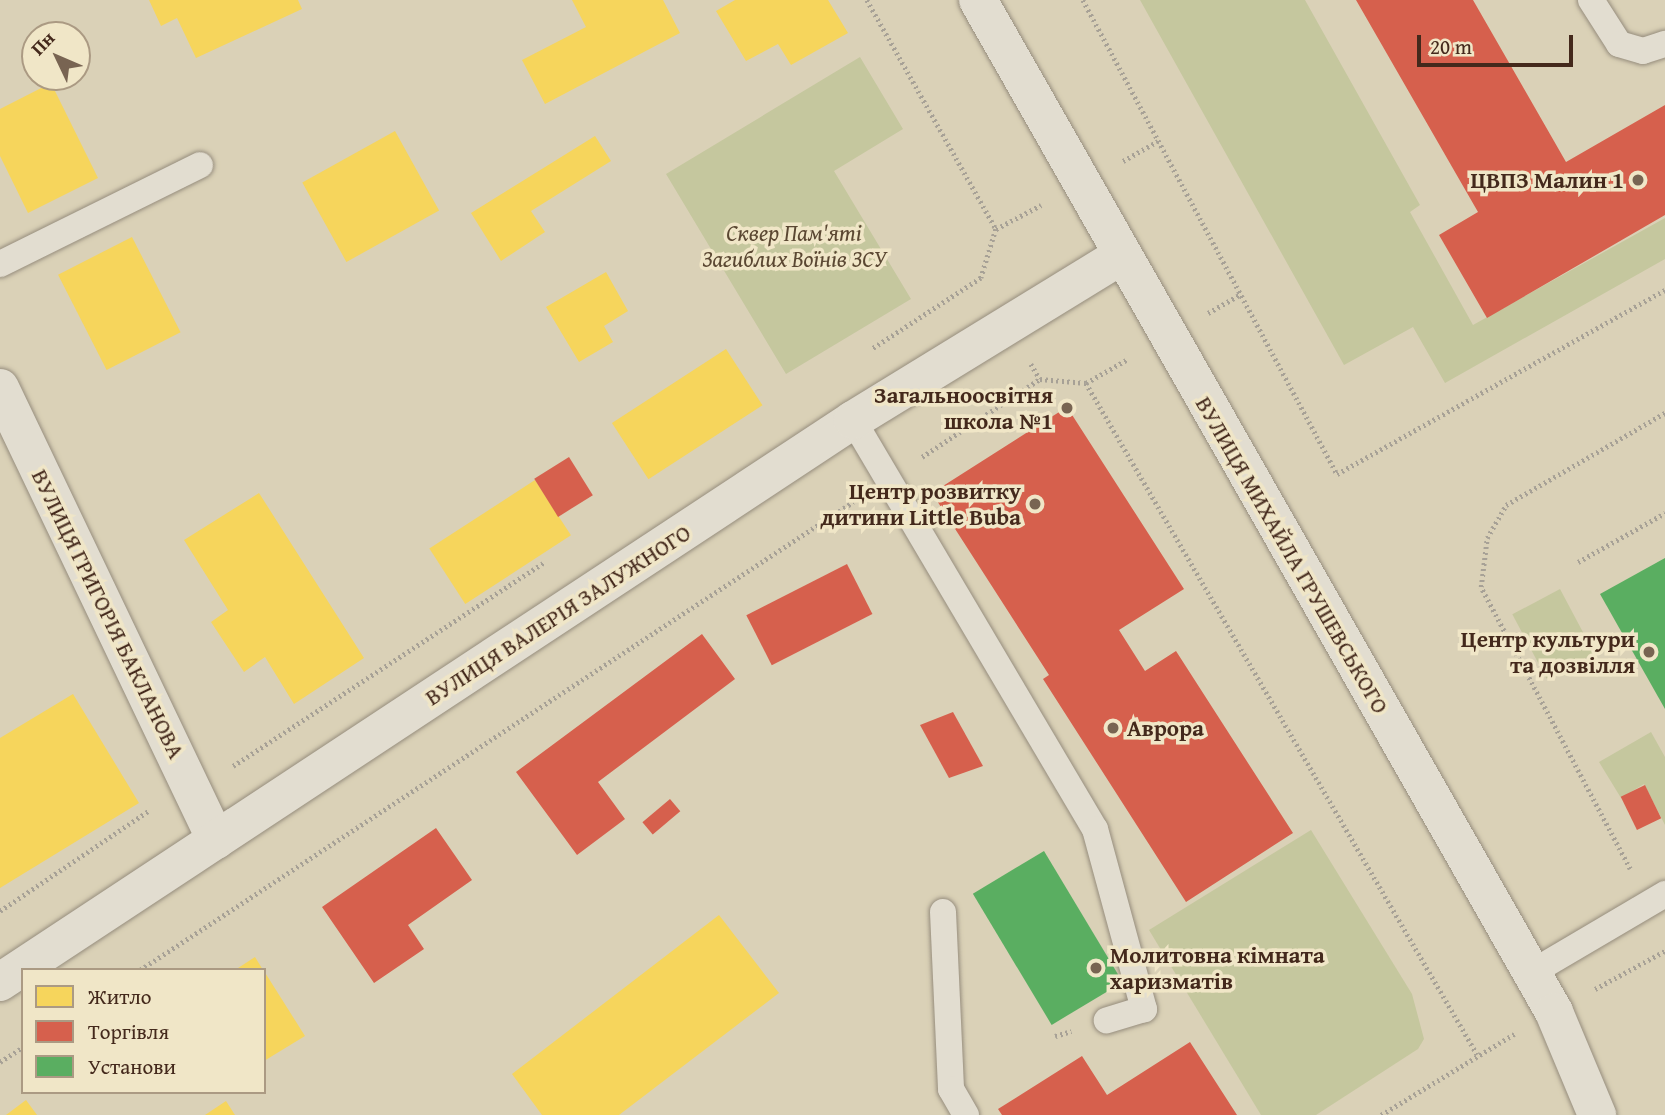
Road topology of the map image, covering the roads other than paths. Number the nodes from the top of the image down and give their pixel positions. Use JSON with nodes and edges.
{"nodes":[{"id":1,"x":978,"y":0,"type":"edge"},
{"id":2,"x":1591,"y":0,"type":"edge"},
{"id":3,"x":1665,"y":44,"type":"edge"},
{"id":4,"x":200,"y":165,"type":"dead end"},
{"id":5,"x":1121,"y":256,"type":"junction"},
{"id":6,"x":0,"y":264,"type":"edge"},
{"id":7,"x":0,"y":388,"type":"edge"},
{"id":8,"x":853,"y":420,"type":"junction"},
{"id":9,"x":216,"y":840,"type":"junction"},
{"id":10,"x":1657,"y":899,"type":"edge"},
{"id":11,"x":943,"y":912,"type":"dead end"},
{"id":12,"x":21,"y":968,"type":"edge"},
{"id":13,"x":21,"y":968,"type":"edge"},
{"id":14,"x":1531,"y":973,"type":"junction"},
{"id":15,"x":0,"y":982,"type":"edge"},
{"id":16,"x":1107,"y":1020,"type":"dead end"},
{"id":17,"x":966,"y":1115,"type":"edge"},
{"id":18,"x":1597,"y":1115,"type":"edge"}],
"edges":[{"from":1,"to":5,"type":"street","name":"ВУЛИЦЯ МИХАЙЛА ГРУШЕВСЬКОГО"},
{"from":2,"to":3,"type":"lane"},
{"from":4,"to":6,"type":"lane"},
{"from":5,"to":8,"type":"street","name":"ВУЛИЦЯ ВАЛЕРІЯ ЗАЛУЖНОГО"},
{"from":5,"to":14,"type":"street","name":"ВУЛИЦЯ МИХАЙЛА ГРУШЕВСЬКОГО"},
{"from":7,"to":9,"type":"street","name":"ВУЛИЦЯ ГРИГОРІЯ БАКЛАНОВА"},
{"from":8,"to":9,"type":"street","name":"ВУЛИЦЯ ВАЛЕРІЯ ЗАЛУЖНОГО"},
{"from":8,"to":16,"type":"lane"},
{"from":9,"to":13,"type":"street","name":"ВУЛИЦЯ ВАЛЕРІЯ ЗАЛУЖНОГО"},
{"from":10,"to":14,"type":"lane"},
{"from":11,"to":17,"type":"lane"},
{"from":12,"to":15,"type":"street","name":"ВУЛИЦЯ ВАЛЕРІЯ ЗАЛУЖНОГО"},
{"from":14,"to":18,"type":"street","name":"ВУЛИЦЯ МИХАЙЛА ГРУШЕВСЬКОГО"}]}
